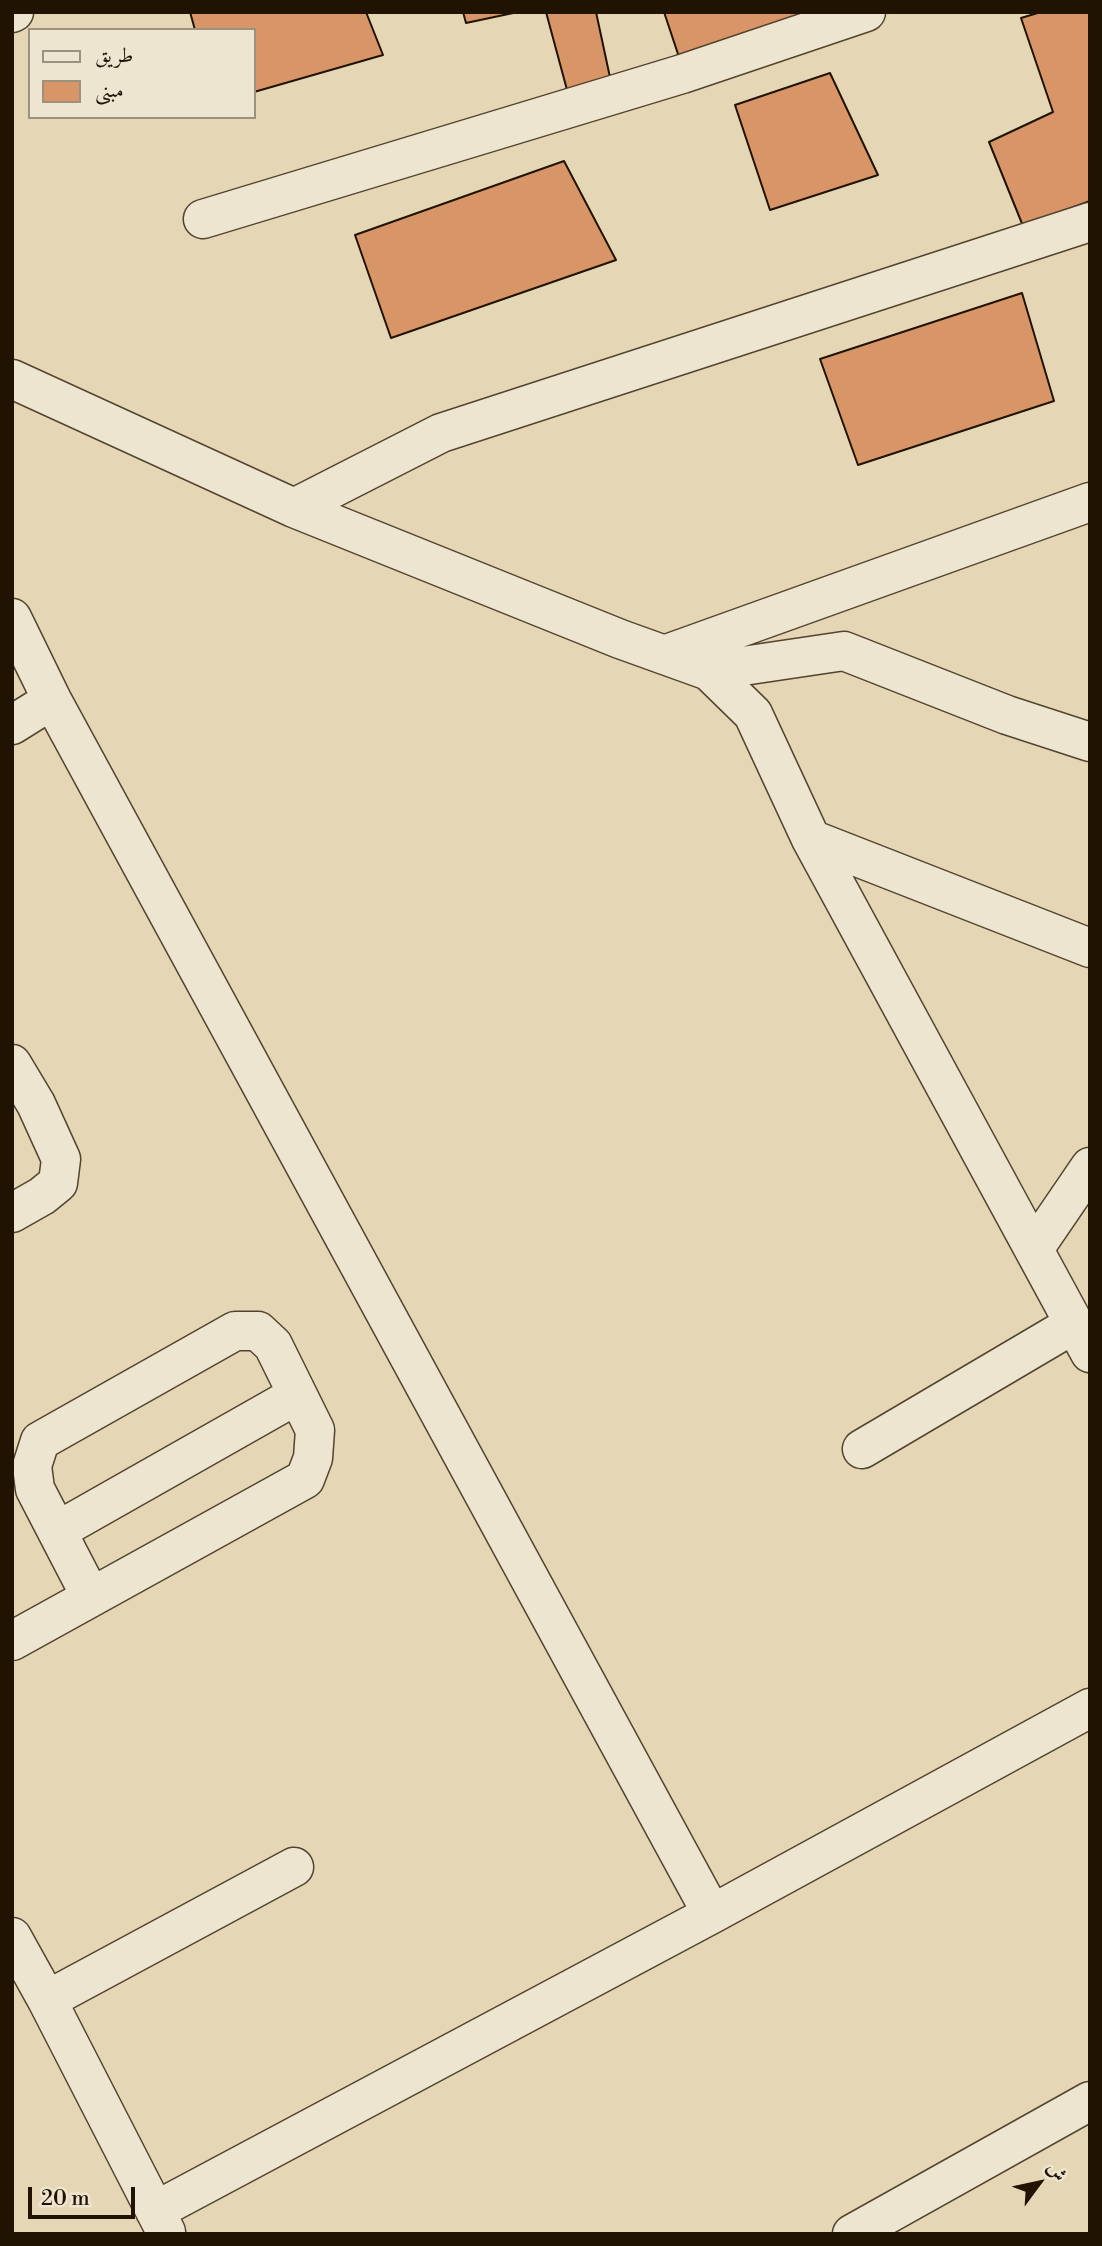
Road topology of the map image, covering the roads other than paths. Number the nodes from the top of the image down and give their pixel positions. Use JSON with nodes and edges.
{"nodes":[{"id":1,"x":866,"y":12,"type":"edge"},
{"id":2,"x":203,"y":219,"type":"dead end"},
{"id":3,"x":1090,"y":222,"type":"edge"},
{"id":4,"x":12,"y":379,"type":"edge"},
{"id":5,"x":1090,"y":502,"type":"edge"},
{"id":6,"x":293,"y":508,"type":"junction"},
{"id":7,"x":12,"y":618,"type":"edge"},
{"id":8,"x":664,"y":655,"type":"junction"},
{"id":9,"x":709,"y":671,"type":"junction"},
{"id":10,"x":52,"y":701,"type":"junction"},
{"id":11,"x":12,"y":725,"type":"edge"},
{"id":12,"x":1090,"y":742,"type":"edge"},
{"id":13,"x":811,"y":839,"type":"junction"},
{"id":14,"x":1090,"y":948,"type":"edge"},
{"id":15,"x":12,"y":1064,"type":"edge"},
{"id":16,"x":24,"y":1110,"type":"edge"},
{"id":17,"x":1090,"y":1167,"type":"edge"},
{"id":18,"x":12,"y":1213,"type":"edge"},
{"id":19,"x":1034,"y":1249,"type":"junction"},
{"id":20,"x":1082,"y":1338,"type":"edge"},
{"id":21,"x":297,"y":1395,"type":"junction"},
{"id":22,"x":862,"y":1449,"type":"dead end"},
{"id":23,"x":57,"y":1531,"type":"junction"},
{"id":24,"x":92,"y":1597,"type":"junction"},
{"id":25,"x":12,"y":1641,"type":"edge"},
{"id":26,"x":1090,"y":1708,"type":"edge"},
{"id":27,"x":294,"y":1867,"type":"dead end"},
{"id":28,"x":712,"y":1914,"type":"junction"},
{"id":29,"x":12,"y":1937,"type":"edge"},
{"id":30,"x":47,"y":2000,"type":"junction"},
{"id":31,"x":1090,"y":2101,"type":"edge"},
{"id":32,"x":161,"y":2222,"type":"edge"},
{"id":33,"x":852,"y":2234,"type":"edge"}],
"edges":[{"from":1,"to":2,"type":"street"},
{"from":3,"to":6,"type":"street"},
{"from":4,"to":6,"type":"street"},
{"from":5,"to":8,"type":"street"},
{"from":6,"to":8,"type":"street"},
{"from":7,"to":10,"type":"street"},
{"from":8,"to":9,"type":"street"},
{"from":9,"to":12,"type":"street"},
{"from":9,"to":13,"type":"street"},
{"from":10,"to":11,"type":"street"},
{"from":10,"to":28,"type":"street"},
{"from":13,"to":14,"type":"street"},
{"from":13,"to":19,"type":"street"},
{"from":15,"to":16,"type":"street"},
{"from":16,"to":18,"type":"street"},
{"from":17,"to":19,"type":"street"},
{"from":19,"to":20,"type":"street"},
{"from":20,"to":22,"type":"street"},
{"from":21,"to":23,"type":"street"},
{"from":21,"to":23,"type":"street"},
{"from":21,"to":24,"type":"street"},
{"from":23,"to":24,"type":"street"},
{"from":24,"to":25,"type":"street"},
{"from":26,"to":28,"type":"street"},
{"from":27,"to":30,"type":"street"},
{"from":28,"to":32,"type":"street"},
{"from":29,"to":30,"type":"street"},
{"from":30,"to":32,"type":"street"},
{"from":31,"to":33,"type":"street"}]}
